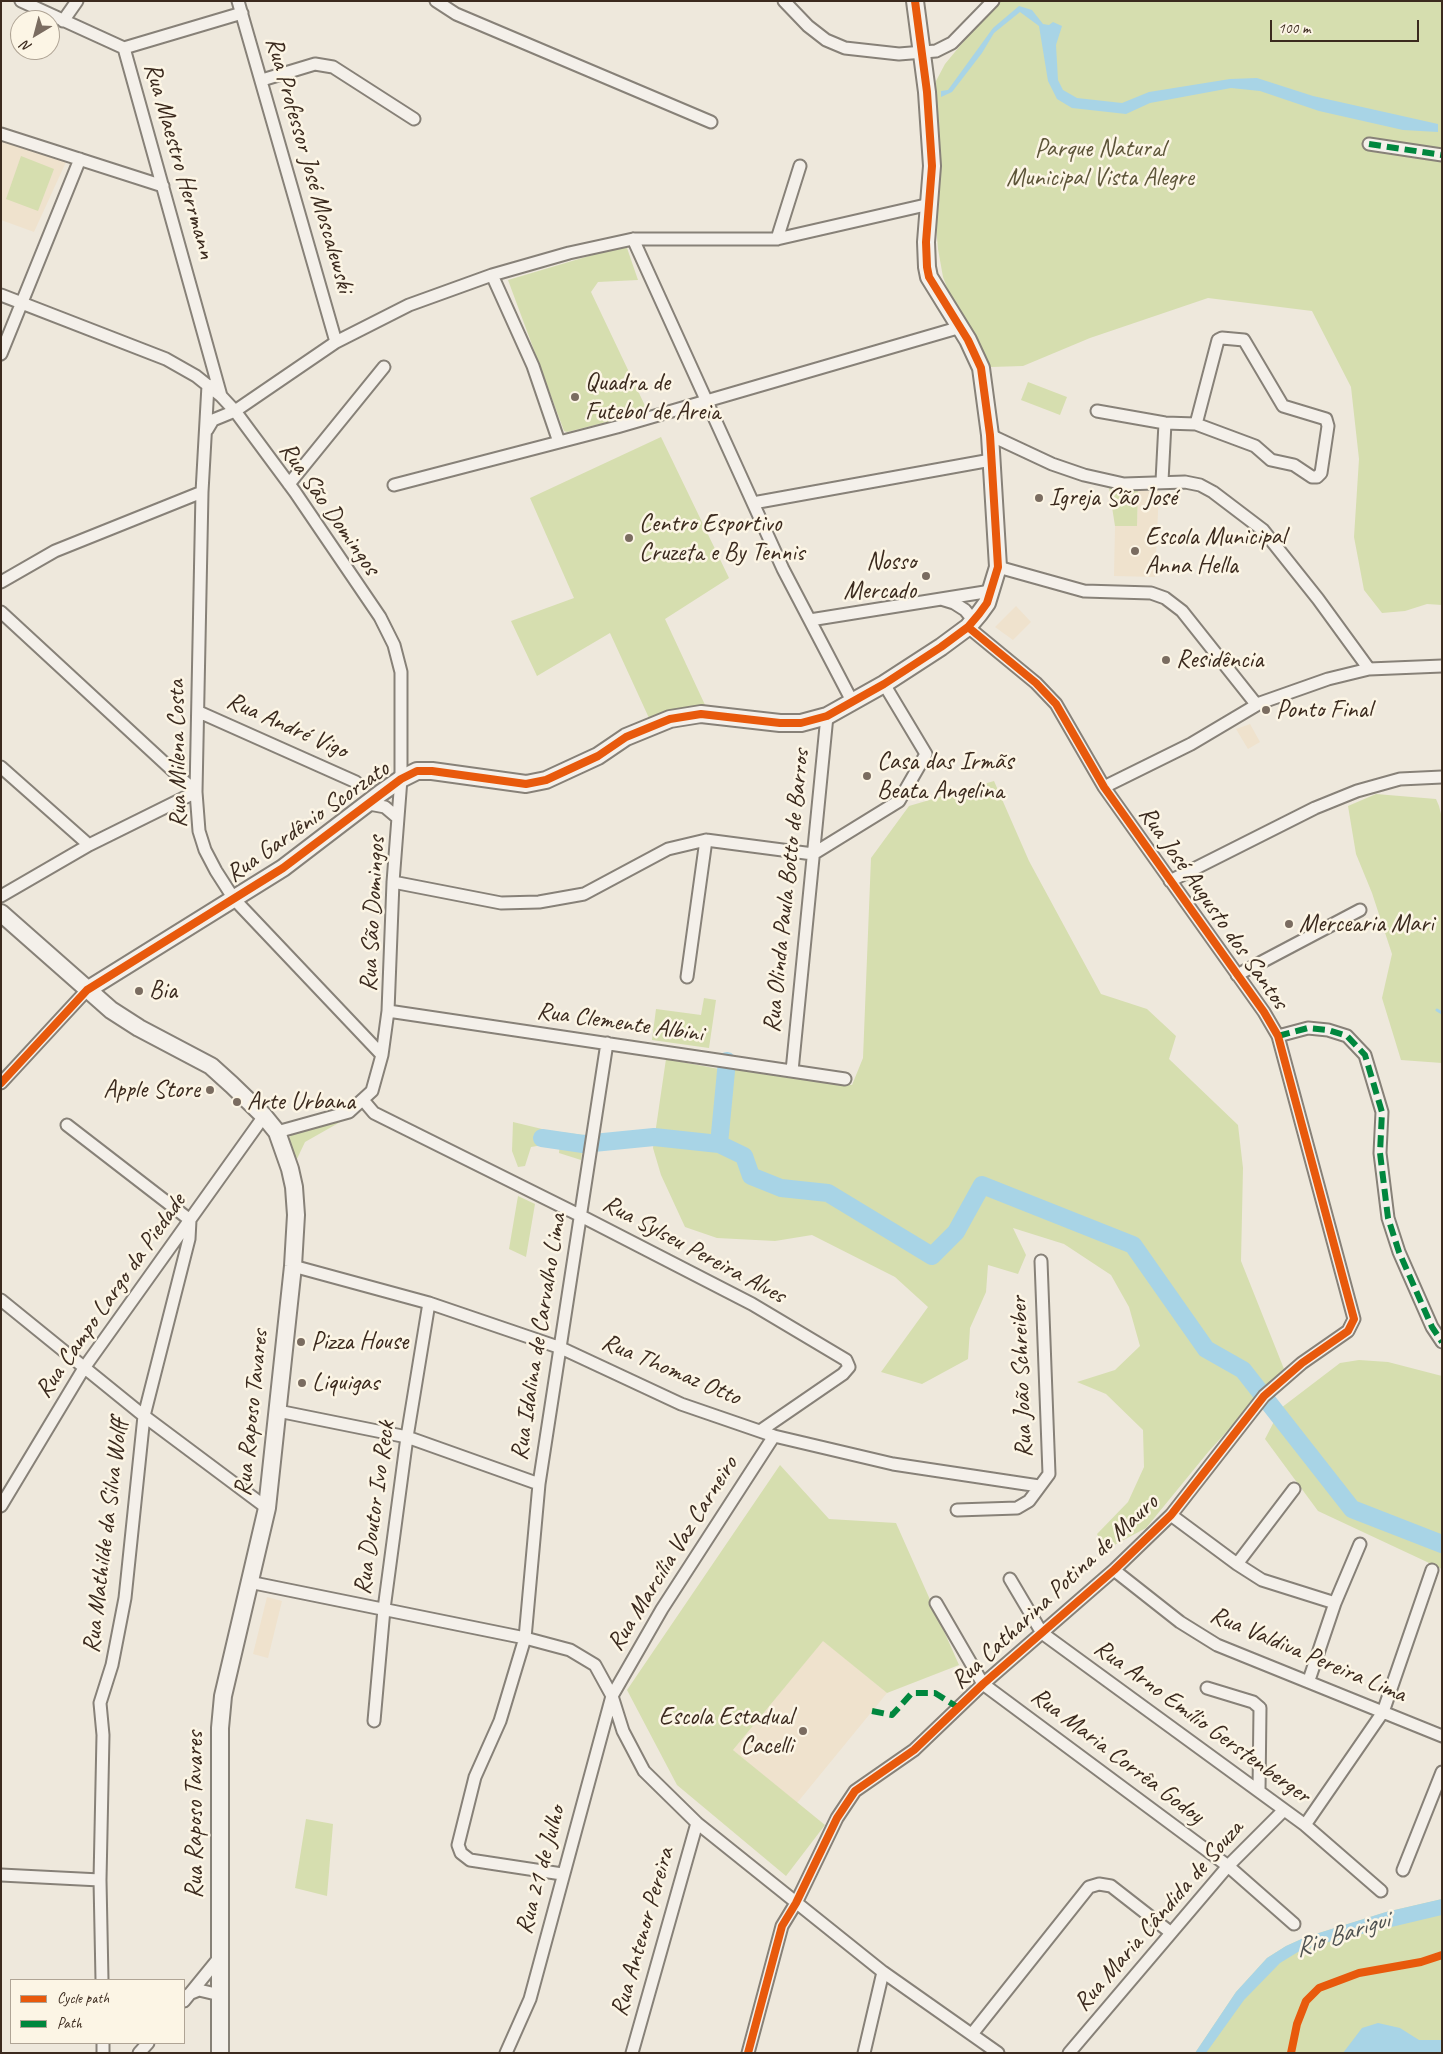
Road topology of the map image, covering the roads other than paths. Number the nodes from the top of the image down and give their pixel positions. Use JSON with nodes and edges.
{"nodes":[{"id":1,"x":21,"y":1,"type":"edge"},
{"id":2,"x":76,"y":1,"type":"edge"},
{"id":3,"x":238,"y":1,"type":"edge"},
{"id":4,"x":436,"y":1,"type":"edge"},
{"id":5,"x":784,"y":1,"type":"edge"},
{"id":6,"x":915,"y":1,"type":"edge"},
{"id":7,"x":993,"y":1,"type":"edge"},
{"id":8,"x":242,"y":13,"type":"junction"},
{"id":9,"x":63,"y":21,"type":"junction"},
{"id":10,"x":124,"y":48,"type":"junction"},
{"id":11,"x":922,"y":53,"type":"junction"},
{"id":12,"x":262,"y":80,"type":"junction"},
{"id":13,"x":414,"y":118,"type":"dead end"},
{"id":14,"x":711,"y":122,"type":"dead end"},
{"id":15,"x":1,"y":134,"type":"edge"},
{"id":16,"x":1370,"y":144,"type":"dead end"},
{"id":17,"x":1442,"y":155,"type":"edge"},
{"id":18,"x":80,"y":159,"type":"junction"},
{"id":19,"x":800,"y":166,"type":"dead end"},
{"id":20,"x":163,"y":186,"type":"junction"},
{"id":21,"x":930,"y":204,"type":"junction"},
{"id":22,"x":634,"y":239,"type":"junction"},
{"id":23,"x":777,"y":239,"type":"junction"},
{"id":24,"x":492,"y":276,"type":"junction"},
{"id":25,"x":1,"y":295,"type":"edge"},
{"id":26,"x":22,"y":303,"type":"junction"},
{"id":27,"x":961,"y":328,"type":"junction"},
{"id":28,"x":336,"y":342,"type":"junction"},
{"id":29,"x":1,"y":354,"type":"edge"},
{"id":30,"x":212,"y":360,"type":"junction"},
{"id":31,"x":384,"y":367,"type":"dead end"},
{"id":32,"x":196,"y":376,"type":"junction"},
{"id":33,"x":208,"y":385,"type":"junction"},
{"id":34,"x":221,"y":396,"type":"junction"},
{"id":35,"x":707,"y":401,"type":"junction"},
{"id":36,"x":235,"y":410,"type":"junction"},
{"id":37,"x":1098,"y":411,"type":"dead end"},
{"id":38,"x":1165,"y":423,"type":"junction"},
{"id":39,"x":1196,"y":424,"type":"junction"},
{"id":40,"x":207,"y":430,"type":"junction"},
{"id":41,"x":990,"y":435,"type":"junction"},
{"id":42,"x":559,"y":442,"type":"junction"},
{"id":43,"x":991,"y":460,"type":"junction"},
{"id":44,"x":1162,"y":481,"type":"junction"},
{"id":45,"x":289,"y":484,"type":"junction"},
{"id":46,"x":394,"y":485,"type":"dead end"},
{"id":47,"x":202,"y":492,"type":"junction"},
{"id":48,"x":753,"y":502,"type":"junction"},
{"id":49,"x":998,"y":568,"type":"junction"},
{"id":50,"x":1,"y":582,"type":"edge"},
{"id":51,"x":991,"y":591,"type":"junction"},
{"id":52,"x":940,"y":598,"type":"junction"},
{"id":53,"x":1,"y":612,"type":"edge"},
{"id":54,"x":810,"y":620,"type":"junction"},
{"id":55,"x":971,"y":624,"type":"junction"},
{"id":56,"x":1442,"y":666,"type":"edge"},
{"id":57,"x":1369,"y":670,"type":"junction"},
{"id":58,"x":884,"y":684,"type":"junction"},
{"id":59,"x":852,"y":701,"type":"junction"},
{"id":60,"x":1256,"y":704,"type":"junction"},
{"id":61,"x":199,"y":712,"type":"junction"},
{"id":62,"x":827,"y":716,"type":"junction"},
{"id":63,"x":1,"y":767,"type":"edge"},
{"id":64,"x":1442,"y":777,"type":"edge"},
{"id":65,"x":401,"y":779,"type":"junction"},
{"id":66,"x":356,"y":782,"type":"dead end"},
{"id":67,"x":1104,"y":787,"type":"junction"},
{"id":68,"x":196,"y":792,"type":"junction"},
{"id":69,"x":370,"y":804,"type":"junction"},
{"id":70,"x":398,"y":818,"type":"junction"},
{"id":71,"x":706,"y":840,"type":"junction"},
{"id":72,"x":89,"y":845,"type":"junction"},
{"id":73,"x":813,"y":854,"type":"junction"},
{"id":74,"x":1170,"y":881,"type":"junction"},
{"id":75,"x":393,"y":882,"type":"junction"},
{"id":76,"x":1,"y":896,"type":"edge"},
{"id":77,"x":234,"y":899,"type":"junction"},
{"id":78,"x":1360,"y":910,"type":"dead end"},
{"id":79,"x":1,"y":913,"type":"edge"},
{"id":80,"x":1237,"y":975,"type":"junction"},
{"id":81,"x":687,"y":977,"type":"dead end"},
{"id":82,"x":87,"y":990,"type":"junction"},
{"id":83,"x":388,"y":1011,"type":"junction"},
{"id":84,"x":1278,"y":1036,"type":"junction"},
{"id":85,"x":607,"y":1043,"type":"junction"},
{"id":86,"x":382,"y":1055,"type":"junction"},
{"id":87,"x":792,"y":1071,"type":"junction"},
{"id":88,"x":845,"y":1079,"type":"dead end"},
{"id":89,"x":1,"y":1083,"type":"edge"},
{"id":90,"x":363,"y":1100,"type":"junction"},
{"id":91,"x":264,"y":1116,"type":"junction"},
{"id":92,"x":66,"y":1125,"type":"dead end"},
{"id":93,"x":276,"y":1132,"type":"junction"},
{"id":94,"x":581,"y":1216,"type":"junction"},
{"id":95,"x":190,"y":1220,"type":"junction"},
{"id":96,"x":1041,"y":1261,"type":"dead end"},
{"id":97,"x":293,"y":1266,"type":"junction"},
{"id":98,"x":1,"y":1300,"type":"edge"},
{"id":99,"x":429,"y":1303,"type":"junction"},
{"id":100,"x":1354,"y":1319,"type":"joint"},
{"id":101,"x":1442,"y":1342,"type":"edge"},
{"id":102,"x":561,"y":1348,"type":"junction"},
{"id":103,"x":84,"y":1368,"type":"junction"},
{"id":104,"x":278,"y":1411,"type":"junction"},
{"id":105,"x":144,"y":1416,"type":"junction"},
{"id":106,"x":760,"y":1430,"type":"junction"},
{"id":107,"x":774,"y":1436,"type":"junction"},
{"id":108,"x":407,"y":1437,"type":"junction"},
{"id":109,"x":539,"y":1484,"type":"junction"},
{"id":110,"x":1039,"y":1486,"type":"junction"},
{"id":111,"x":1294,"y":1489,"type":"dead end"},
{"id":112,"x":1,"y":1506,"type":"edge"},
{"id":113,"x":267,"y":1508,"type":"junction"},
{"id":114,"x":957,"y":1510,"type":"dead end"},
{"id":115,"x":1171,"y":1515,"type":"junction"},
{"id":116,"x":1360,"y":1544,"type":"dead end"},
{"id":117,"x":1237,"y":1564,"type":"junction"},
{"id":118,"x":1114,"y":1570,"type":"junction"},
{"id":119,"x":1432,"y":1570,"type":"dead end"},
{"id":120,"x":1010,"y":1579,"type":"dead end"},
{"id":121,"x":249,"y":1582,"type":"junction"},
{"id":122,"x":1335,"y":1603,"type":"junction"},
{"id":123,"x":936,"y":1604,"type":"dead end"},
{"id":124,"x":384,"y":1609,"type":"junction"},
{"id":125,"x":1042,"y":1633,"type":"junction"},
{"id":126,"x":525,"y":1638,"type":"junction"},
{"id":127,"x":1309,"y":1680,"type":"junction"},
{"id":128,"x":983,"y":1684,"type":"junction"},
{"id":129,"x":1207,"y":1688,"type":"dead end"},
{"id":130,"x":612,"y":1696,"type":"junction"},
{"id":131,"x":1383,"y":1712,"type":"junction"},
{"id":132,"x":374,"y":1721,"type":"dead end"},
{"id":133,"x":1442,"y":1736,"type":"edge"},
{"id":134,"x":1442,"y":1772,"type":"edge"},
{"id":135,"x":1258,"y":1791,"type":"junction"},
{"id":136,"x":1284,"y":1810,"type":"junction"},
{"id":137,"x":697,"y":1823,"type":"junction"},
{"id":138,"x":1305,"y":1825,"type":"junction"},
{"id":139,"x":1228,"y":1866,"type":"junction"},
{"id":140,"x":1403,"y":1870,"type":"dead end"},
{"id":141,"x":562,"y":1874,"type":"junction"},
{"id":142,"x":1,"y":1875,"type":"edge"},
{"id":143,"x":100,"y":1880,"type":"junction"},
{"id":144,"x":1381,"y":1891,"type":"dead end"},
{"id":145,"x":796,"y":1903,"type":"junction"},
{"id":146,"x":1294,"y":1924,"type":"dead end"},
{"id":147,"x":1170,"y":1932,"type":"junction"},
{"id":148,"x":219,"y":1958,"type":"junction"},
{"id":149,"x":884,"y":1972,"type":"junction"},
{"id":150,"x":102,"y":1979,"type":"edge"},
{"id":151,"x":220,"y":1995,"type":"junction"},
{"id":152,"x":187,"y":1998,"type":"edge"},
{"id":153,"x":972,"y":2034,"type":"junction"},
{"id":154,"x":635,"y":2052,"type":"edge"},
{"id":155,"x":220,"y":2053,"type":"edge"},
{"id":156,"x":506,"y":2053,"type":"edge"},
{"id":157,"x":748,"y":2053,"type":"edge"},
{"id":158,"x":864,"y":2053,"type":"edge"},
{"id":159,"x":998,"y":2053,"type":"edge"},
{"id":160,"x":1069,"y":2053,"type":"edge"}],
"edges":[{"from":1,"to":9,"type":"street","name":"Rua Maestro Herrmann"},
{"from":2,"to":9,"type":"street"},
{"from":3,"to":8,"type":"street","name":"Rua Professor José Moscalewski"},
{"from":4,"to":14,"type":"street"},
{"from":5,"to":11,"type":"street"},
{"from":6,"to":11,"type":"street","name":"Rua Gardênio Scorzato"},
{"from":7,"to":11,"type":"street"},
{"from":8,"to":10,"type":"street"},
{"from":8,"to":12,"type":"street","name":"Rua Professor José Moscalewski"},
{"from":9,"to":10,"type":"street","name":"Rua Maestro Herrmann"},
{"from":10,"to":20,"type":"street","name":"Rua Maestro Herrmann"},
{"from":11,"to":21,"type":"street","name":"Rua Gardênio Scorzato"},
{"from":12,"to":13,"type":"street"},
{"from":12,"to":28,"type":"street","name":"Rua Professor José Moscalewski"},
{"from":15,"to":18,"type":"street"},
{"from":16,"to":17,"type":"street"},
{"from":18,"to":20,"type":"street"},
{"from":18,"to":26,"type":"street"},
{"from":19,"to":23,"type":"street"},
{"from":20,"to":30,"type":"street","name":"Rua Maestro Herrmann"},
{"from":21,"to":23,"type":"street"},
{"from":21,"to":27,"type":"street","name":"Rua Gardênio Scorzato"},
{"from":22,"to":23,"type":"street"},
{"from":22,"to":24,"type":"street"},
{"from":22,"to":35,"type":"street"},
{"from":24,"to":28,"type":"street"},
{"from":24,"to":42,"type":"street"},
{"from":25,"to":26,"type":"street","name":"Rua São Domingos"},
{"from":26,"to":29,"type":"street"},
{"from":26,"to":32,"type":"street","name":"Rua São Domingos"},
{"from":27,"to":35,"type":"street"},
{"from":27,"to":41,"type":"street","name":"Rua Gardênio Scorzato"},
{"from":28,"to":36,"type":"street"},
{"from":30,"to":32,"type":"street"},
{"from":30,"to":34,"type":"street","name":"Rua Maestro Herrmann"},
{"from":31,"to":45,"type":"street"},
{"from":32,"to":33,"type":"street","name":"Rua São Domingos"},
{"from":33,"to":34,"type":"street","name":"Rua São Domingos"},
{"from":33,"to":40,"type":"street","name":"Rua Milena Costa"},
{"from":34,"to":36,"type":"street","name":"Rua São Domingos"},
{"from":35,"to":42,"type":"street"},
{"from":35,"to":48,"type":"street"},
{"from":36,"to":40,"type":"street"},
{"from":36,"to":45,"type":"street","name":"Rua São Domingos"},
{"from":37,"to":38,"type":"street"},
{"from":38,"to":39,"type":"street"},
{"from":38,"to":44,"type":"street"},
{"from":39,"to":39,"type":"street"},
{"from":40,"to":47,"type":"street","name":"Rua Milena Costa"},
{"from":41,"to":43,"type":"street","name":"Rua Gardênio Scorzato"},
{"from":41,"to":44,"type":"street"},
{"from":42,"to":46,"type":"street"},
{"from":43,"to":48,"type":"street"},
{"from":43,"to":49,"type":"street","name":"Rua Gardênio Scorzato"},
{"from":44,"to":57,"type":"street"},
{"from":45,"to":65,"type":"street","name":"Rua São Domingos"},
{"from":47,"to":50,"type":"street"},
{"from":47,"to":61,"type":"street","name":"Rua Milena Costa"},
{"from":48,"to":54,"type":"street"},
{"from":49,"to":51,"type":"street","name":"Rua Gardênio Scorzato"},
{"from":49,"to":60,"type":"street"},
{"from":51,"to":52,"type":"street"},
{"from":51,"to":55,"type":"street","name":"Rua Gardênio Scorzato"},
{"from":52,"to":54,"type":"street"},
{"from":52,"to":55,"type":"street","name":"Rua José Augusto dos Santos"},
{"from":53,"to":68,"type":"street"},
{"from":54,"to":59,"type":"street"},
{"from":55,"to":58,"type":"street","name":"Rua Gardênio Scorzato"},
{"from":55,"to":67,"type":"street","name":"Rua José Augusto dos Santos"},
{"from":56,"to":57,"type":"street"},
{"from":57,"to":60,"type":"street"},
{"from":58,"to":59,"type":"street","name":"Rua Gardênio Scorzato"},
{"from":58,"to":73,"type":"street"},
{"from":59,"to":62,"type":"street","name":"Rua Gardênio Scorzato"},
{"from":60,"to":67,"type":"street"},
{"from":61,"to":66,"type":"street","name":"Rua André Vigo"},
{"from":61,"to":68,"type":"street","name":"Rua Milena Costa"},
{"from":62,"to":65,"type":"street","name":"Rua Gardênio Scorzato"},
{"from":62,"to":73,"type":"street","name":"Rua Olinda Paula Botto de Barros"},
{"from":63,"to":72,"type":"street"},
{"from":64,"to":74,"type":"street"},
{"from":65,"to":69,"type":"street","name":"Rua Gardênio Scorzato"},
{"from":65,"to":70,"type":"street","name":"Rua São Domingos"},
{"from":67,"to":74,"type":"street","name":"Rua José Augusto dos Santos"},
{"from":68,"to":72,"type":"street"},
{"from":68,"to":77,"type":"street","name":"Rua Milena Costa"},
{"from":69,"to":70,"type":"street","name":"Rua São Domingos"},
{"from":69,"to":77,"type":"street","name":"Rua Gardênio Scorzato"},
{"from":70,"to":75,"type":"street","name":"Rua São Domingos"},
{"from":71,"to":73,"type":"street"},
{"from":71,"to":75,"type":"street"},
{"from":71,"to":81,"type":"street"},
{"from":72,"to":76,"type":"street"},
{"from":73,"to":87,"type":"street","name":"Rua Olinda Paula Botto de Barros"},
{"from":74,"to":80,"type":"street","name":"Rua José Augusto dos Santos"},
{"from":75,"to":83,"type":"street","name":"Rua São Domingos"},
{"from":77,"to":82,"type":"street","name":"Rua Gardênio Scorzato"},
{"from":77,"to":86,"type":"street","name":"Rua Milena Costa"},
{"from":78,"to":80,"type":"street"},
{"from":79,"to":82,"type":"street","name":"Rua Raposo Tavares"},
{"from":80,"to":84,"type":"street","name":"Rua José Augusto dos Santos"},
{"from":82,"to":89,"type":"street","name":"Rua Gardênio Scorzato"},
{"from":82,"to":91,"type":"street","name":"Rua Raposo Tavares"},
{"from":83,"to":85,"type":"street","name":"Rua Clemente Albini"},
{"from":83,"to":86,"type":"street","name":"Rua São Domingos"},
{"from":84,"to":100,"type":"street","name":"Rua José Augusto dos Santos"},
{"from":84,"to":101,"type":"street"},
{"from":85,"to":87,"type":"street","name":"Rua Clemente Albini"},
{"from":85,"to":94,"type":"street","name":"Rua Idalina de Carvalho Lima"},
{"from":86,"to":90,"type":"street","name":"Rua São Domingos"},
{"from":87,"to":88,"type":"street","name":"Rua Clemente Albini"},
{"from":90,"to":93,"type":"street","name":"Rua São Domingos"},
{"from":90,"to":94,"type":"street","name":"Rua Sylseu Pereira Alves"},
{"from":91,"to":93,"type":"street","name":"Rua Raposo Tavares"},
{"from":91,"to":95,"type":"street","name":"Rua Campo Largo da Piedade"},
{"from":92,"to":95,"type":"street"},
{"from":93,"to":97,"type":"street","name":"Rua Raposo Tavares"},
{"from":94,"to":102,"type":"street","name":"Rua Idalina de Carvalho Lima"},
{"from":94,"to":106,"type":"street","name":"Rua Sylseu Pereira Alves"},
{"from":95,"to":103,"type":"street","name":"Rua Campo Largo da Piedade"},
{"from":95,"to":105,"type":"street","name":"Rua Mathilde da Silva Wolff"},
{"from":96,"to":110,"type":"street","name":"Rua João Schreiber"},
{"from":97,"to":99,"type":"street","name":"Rua Thomaz Otto"},
{"from":97,"to":104,"type":"street","name":"Rua Raposo Tavares"},
{"from":98,"to":103,"type":"street"},
{"from":99,"to":102,"type":"street","name":"Rua Thomaz Otto"},
{"from":99,"to":108,"type":"street","name":"Rua Doutor Ivo Reck"},
{"from":100,"to":115,"type":"street","name":"Rua Catharina Potina de Mauro"},
{"from":102,"to":106,"type":"street","name":"Rua Thomaz Otto"},
{"from":102,"to":109,"type":"street","name":"Rua Idalina de Carvalho Lima"},
{"from":103,"to":105,"type":"street"},
{"from":103,"to":112,"type":"street","name":"Rua Campo Largo da Piedade"},
{"from":104,"to":108,"type":"street"},
{"from":104,"to":113,"type":"street","name":"Rua Raposo Tavares"},
{"from":105,"to":113,"type":"street"},
{"from":105,"to":143,"type":"street","name":"Rua Mathilde da Silva Wolff"},
{"from":106,"to":107,"type":"street","name":"Rua Thomaz Otto"},
{"from":107,"to":110,"type":"street","name":"Rua Thomaz Otto"},
{"from":107,"to":130,"type":"street","name":"Rua Marcília Vaz Carneiro"},
{"from":108,"to":109,"type":"street"},
{"from":108,"to":124,"type":"street","name":"Rua Doutor Ivo Reck"},
{"from":109,"to":126,"type":"street","name":"Rua Idalina de Carvalho Lima"},
{"from":110,"to":114,"type":"street","name":"Rua João Schreiber"},
{"from":111,"to":117,"type":"street"},
{"from":113,"to":121,"type":"street","name":"Rua Raposo Tavares"},
{"from":115,"to":117,"type":"street"},
{"from":115,"to":118,"type":"street","name":"Rua Catharina Potina de Mauro"},
{"from":116,"to":122,"type":"street"},
{"from":117,"to":122,"type":"street"},
{"from":118,"to":125,"type":"street","name":"Rua Catharina Potina de Mauro"},
{"from":118,"to":127,"type":"street","name":"Rua Valdiva Pereira Lima"},
{"from":119,"to":131,"type":"street"},
{"from":120,"to":125,"type":"street","name":"Rua Arno Emílio Gerstenberger"},
{"from":121,"to":124,"type":"street","name":"Rua Marcília Vaz Carneiro"},
{"from":121,"to":148,"type":"street","name":"Rua Raposo Tavares"},
{"from":122,"to":127,"type":"street"},
{"from":123,"to":128,"type":"street","name":"Rua Maria Corrêa Godoy"},
{"from":124,"to":126,"type":"street","name":"Rua Marcília Vaz Carneiro"},
{"from":124,"to":132,"type":"street","name":"Rua Doutor Ivo Reck"},
{"from":125,"to":128,"type":"street","name":"Rua Catharina Potina de Mauro"},
{"from":125,"to":135,"type":"street","name":"Rua Arno Emílio Gerstenberger"},
{"from":126,"to":130,"type":"street","name":"Rua Marcília Vaz Carneiro"},
{"from":126,"to":141,"type":"street","name":"Rua Idalina de Carvalho Lima"},
{"from":127,"to":131,"type":"street","name":"Rua Valdiva Pereira Lima"},
{"from":128,"to":139,"type":"street","name":"Rua Maria Corrêa Godoy"},
{"from":128,"to":145,"type":"street","name":"Rua Catharina Potina de Mauro"},
{"from":129,"to":135,"type":"street"},
{"from":130,"to":137,"type":"street","name":"Rua Marcília Vaz Carneiro"},
{"from":130,"to":141,"type":"street","name":"Rua 21 de Julho"},
{"from":131,"to":133,"type":"street","name":"Rua Valdiva Pereira Lima"},
{"from":131,"to":138,"type":"street"},
{"from":134,"to":140,"type":"street"},
{"from":135,"to":136,"type":"street","name":"Rua Arno Emílio Gerstenberger"},
{"from":136,"to":138,"type":"street","name":"Rua Arno Emílio Gerstenberger"},
{"from":136,"to":139,"type":"street","name":"Rua Maria Cândida de Souza"},
{"from":137,"to":145,"type":"street","name":"Rua Marcília Vaz Carneiro"},
{"from":137,"to":154,"type":"street","name":"Rua Antenor Pereira"},
{"from":138,"to":144,"type":"street","name":"Rua Arno Emílio Gerstenberger"},
{"from":139,"to":146,"type":"street","name":"Rua Maria Corrêa Godoy"},
{"from":139,"to":147,"type":"street","name":"Rua Maria Cândida de Souza"},
{"from":141,"to":156,"type":"street","name":"Rua 21 de Julho"},
{"from":142,"to":143,"type":"street"},
{"from":143,"to":150,"type":"street","name":"Rua Mathilde da Silva Wolff"},
{"from":145,"to":149,"type":"street","name":"Rua Marcília Vaz Carneiro"},
{"from":145,"to":157,"type":"street","name":"Rua Catharina Potina de Mauro"},
{"from":147,"to":153,"type":"street"},
{"from":147,"to":160,"type":"street","name":"Rua Maria Cândida de Souza"},
{"from":148,"to":151,"type":"street","name":"Rua Raposo Tavares"},
{"from":148,"to":152,"type":"street"},
{"from":149,"to":153,"type":"street","name":"Rua Marcília Vaz Carneiro"},
{"from":149,"to":158,"type":"street"},
{"from":151,"to":152,"type":"street"},
{"from":151,"to":155,"type":"street","name":"Rua Raposo Tavares"},
{"from":153,"to":159,"type":"street","name":"Rua Marcília Vaz Carneiro"}]}
